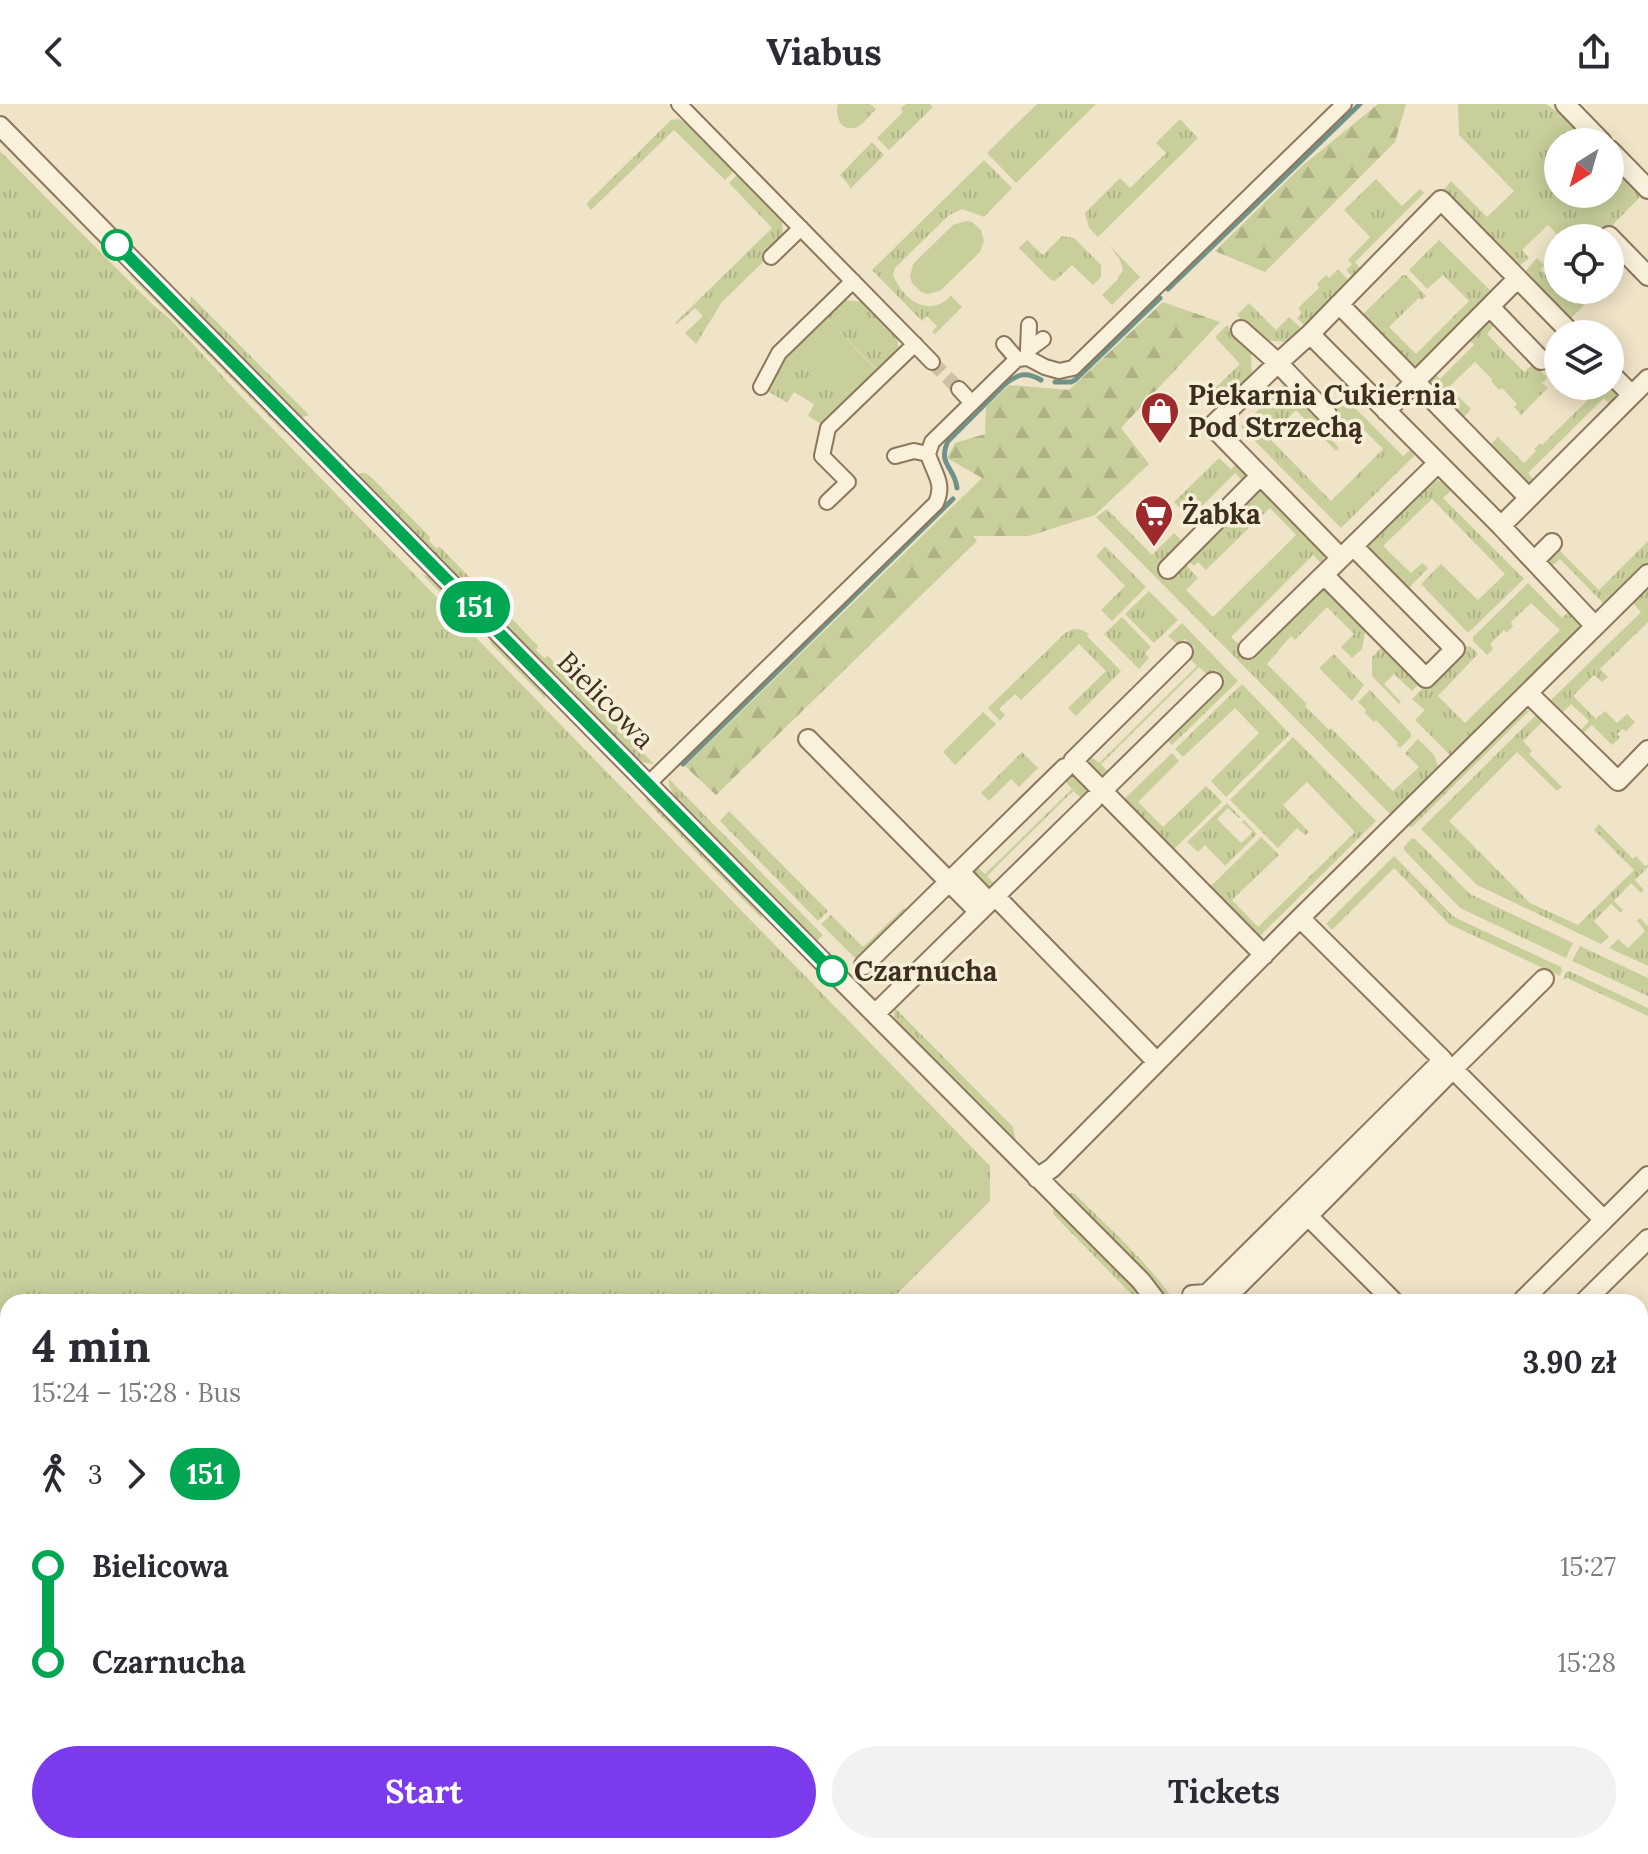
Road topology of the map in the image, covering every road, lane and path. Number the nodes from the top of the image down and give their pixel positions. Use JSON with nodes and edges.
{"nodes":[{"id":1,"x":679,"y":104,"type":"edge"},
{"id":2,"x":1344,"y":104,"type":"edge"},
{"id":3,"x":1565,"y":104,"type":"edge"},
{"id":4,"x":0,"y":126,"type":"edge"},
{"id":5,"x":1588,"y":128,"type":"edge"},
{"id":6,"x":1624,"y":164,"type":"edge"},
{"id":7,"x":1648,"y":189,"type":"edge"},
{"id":8,"x":801,"y":228,"type":"junction"},
{"id":9,"x":1624,"y":251,"type":"edge"},
{"id":10,"x":771,"y":257,"type":"dead end"},
{"id":11,"x":1648,"y":276,"type":"edge"},
{"id":12,"x":1517,"y":279,"type":"junction"},
{"id":13,"x":853,"y":281,"type":"junction"},
{"id":14,"x":1339,"y":304,"type":"junction"},
{"id":15,"x":1490,"y":307,"type":"junction"},
{"id":16,"x":1558,"y":320,"type":"edge"},
{"id":17,"x":1029,"y":325,"type":"dead end"},
{"id":18,"x":1241,"y":330,"type":"dead end"},
{"id":19,"x":1310,"y":334,"type":"junction"},
{"id":20,"x":1043,"y":339,"type":"dead end"},
{"id":21,"x":915,"y":344,"type":"junction"},
{"id":22,"x":1004,"y":344,"type":"dead end"},
{"id":23,"x":1024,"y":356,"type":"junction"},
{"id":24,"x":1541,"y":360,"type":"dead end"},
{"id":25,"x":932,"y":362,"type":"tunnel mouth"},
{"id":26,"x":1278,"y":363,"type":"junction"},
{"id":27,"x":1415,"y":381,"type":"junction"},
{"id":28,"x":761,"y":387,"type":"dead end"},
{"id":29,"x":959,"y":389,"type":"tunnel mouth"},
{"id":30,"x":1641,"y":392,"type":"edge"},
{"id":31,"x":972,"y":403,"type":"junction"},
{"id":32,"x":1386,"y":411,"type":"junction"},
{"id":33,"x":1327,"y":414,"type":"dead end"},
{"id":34,"x":928,"y":454,"type":"junction"},
{"id":35,"x":895,"y":456,"type":"dead end"},
{"id":36,"x":1438,"y":463,"type":"junction"},
{"id":37,"x":1260,"y":476,"type":"junction"},
{"id":38,"x":1529,"y":498,"type":"junction"},
{"id":39,"x":827,"y":502,"type":"dead end"},
{"id":40,"x":1501,"y":526,"type":"junction"},
{"id":41,"x":1552,"y":543,"type":"dead end"},
{"id":42,"x":1347,"y":552,"type":"junction"},
{"id":43,"x":1534,"y":561,"type":"junction"},
{"id":44,"x":1168,"y":569,"type":"dead end"},
{"id":45,"x":1648,"y":574,"type":"edge"},
{"id":46,"x":1324,"y":575,"type":"junction"},
{"id":47,"x":1595,"y":626,"type":"junction"},
{"id":48,"x":1248,"y":649,"type":"dead end"},
{"id":49,"x":1183,"y":652,"type":"dead end"},
{"id":50,"x":1213,"y":682,"type":"dead end"},
{"id":51,"x":1528,"y":693,"type":"junction"},
{"id":52,"x":808,"y":739,"type":"dead end"},
{"id":53,"x":1648,"y":750,"type":"edge"},
{"id":54,"x":1065,"y":768,"type":"dead end"},
{"id":55,"x":649,"y":783,"type":"junction"},
{"id":56,"x":1098,"y":795,"type":"junction"},
{"id":57,"x":955,"y":877,"type":"junction"},
{"id":58,"x":988,"y":903,"type":"junction"},
{"id":59,"x":1300,"y":918,"type":"junction"},
{"id":60,"x":1264,"y":955,"type":"junction"},
{"id":61,"x":864,"y":965,"type":"dead end"},
{"id":62,"x":1544,"y":979,"type":"dead end"},
{"id":63,"x":875,"y":1014,"type":"junction"},
{"id":64,"x":1157,"y":1062,"type":"junction"},
{"id":65,"x":1453,"y":1069,"type":"junction"},
{"id":66,"x":1648,"y":1176,"type":"edge"},
{"id":67,"x":1037,"y":1178,"type":"junction"},
{"id":68,"x":1308,"y":1216,"type":"junction"},
{"id":69,"x":1604,"y":1220,"type":"junction"},
{"id":70,"x":1648,"y":1239,"type":"edge"},
{"id":71,"x":1151,"y":1294,"type":"edge"},
{"id":72,"x":1207,"y":1294,"type":"edge"},
{"id":73,"x":1230,"y":1294,"type":"edge"},
{"id":74,"x":1386,"y":1294,"type":"edge"},
{"id":75,"x":1530,"y":1294,"type":"edge"},
{"id":76,"x":1592,"y":1294,"type":"edge"}],
"edges":[{"from":1,"to":8,"type":"street"},
{"from":2,"to":23,"type":"street"},
{"from":3,"to":5,"type":"street"},
{"from":4,"to":55,"type":"street","name":"Bielicowa"},
{"from":6,"to":7,"type":"street"},
{"from":8,"to":10,"type":"street"},
{"from":8,"to":13,"type":"street"},
{"from":9,"to":11,"type":"street"},
{"from":12,"to":14,"type":"street"},
{"from":12,"to":15,"type":"street"},
{"from":12,"to":16,"type":"street"},
{"from":13,"to":21,"type":"street"},
{"from":13,"to":28,"type":"street"},
{"from":14,"to":19,"type":"street"},
{"from":14,"to":27,"type":"street"},
{"from":15,"to":24,"type":"street"},
{"from":15,"to":27,"type":"street"},
{"from":17,"to":23,"type":"street"},
{"from":18,"to":26,"type":"street"},
{"from":19,"to":26,"type":"street"},
{"from":19,"to":32,"type":"street"},
{"from":20,"to":23,"type":"street"},
{"from":21,"to":25,"type":"street"},
{"from":21,"to":39,"type":"street"},
{"from":22,"to":23,"type":"street"},
{"from":23,"to":31,"type":"street"},
{"from":26,"to":33,"type":"street"},
{"from":26,"to":37,"type":"street"},
{"from":27,"to":32,"type":"street"},
{"from":27,"to":38,"type":"street"},
{"from":29,"to":31,"type":"street"},
{"from":30,"to":38,"type":"street"},
{"from":31,"to":34,"type":"street"},
{"from":32,"to":36,"type":"street"},
{"from":34,"to":35,"type":"street"},
{"from":34,"to":55,"type":"street"},
{"from":36,"to":40,"type":"street"},
{"from":36,"to":42,"type":"street"},
{"from":37,"to":42,"type":"street"},
{"from":37,"to":44,"type":"street"},
{"from":38,"to":40,"type":"street"},
{"from":40,"to":43,"type":"street"},
{"from":41,"to":43,"type":"street"},
{"from":42,"to":46,"type":"street"},
{"from":42,"to":46,"type":"street"},
{"from":43,"to":47,"type":"street"},
{"from":45,"to":47,"type":"street"},
{"from":46,"to":48,"type":"street"},
{"from":47,"to":51,"type":"street"},
{"from":49,"to":56,"type":"street"},
{"from":50,"to":56,"type":"street"},
{"from":51,"to":53,"type":"street"},
{"from":51,"to":59,"type":"street"},
{"from":52,"to":57,"type":"street"},
{"from":54,"to":57,"type":"street"},
{"from":55,"to":63,"type":"street","name":"Bielicowa"},
{"from":56,"to":58,"type":"street"},
{"from":56,"to":60,"type":"street"},
{"from":57,"to":58,"type":"street"},
{"from":57,"to":61,"type":"street"},
{"from":58,"to":63,"type":"street"},
{"from":58,"to":64,"type":"street"},
{"from":59,"to":60,"type":"street"},
{"from":59,"to":72,"type":"street"},
{"from":60,"to":64,"type":"street"},
{"from":62,"to":65,"type":"street"},
{"from":63,"to":67,"type":"street","name":"Bielicowa"},
{"from":64,"to":67,"type":"street"},
{"from":65,"to":68,"type":"street"},
{"from":65,"to":69,"type":"street"},
{"from":66,"to":69,"type":"street"},
{"from":67,"to":71,"type":"street"},
{"from":68,"to":73,"type":"street"},
{"from":68,"to":74,"type":"street"},
{"from":69,"to":75,"type":"street"},
{"from":70,"to":76,"type":"street"}]}
